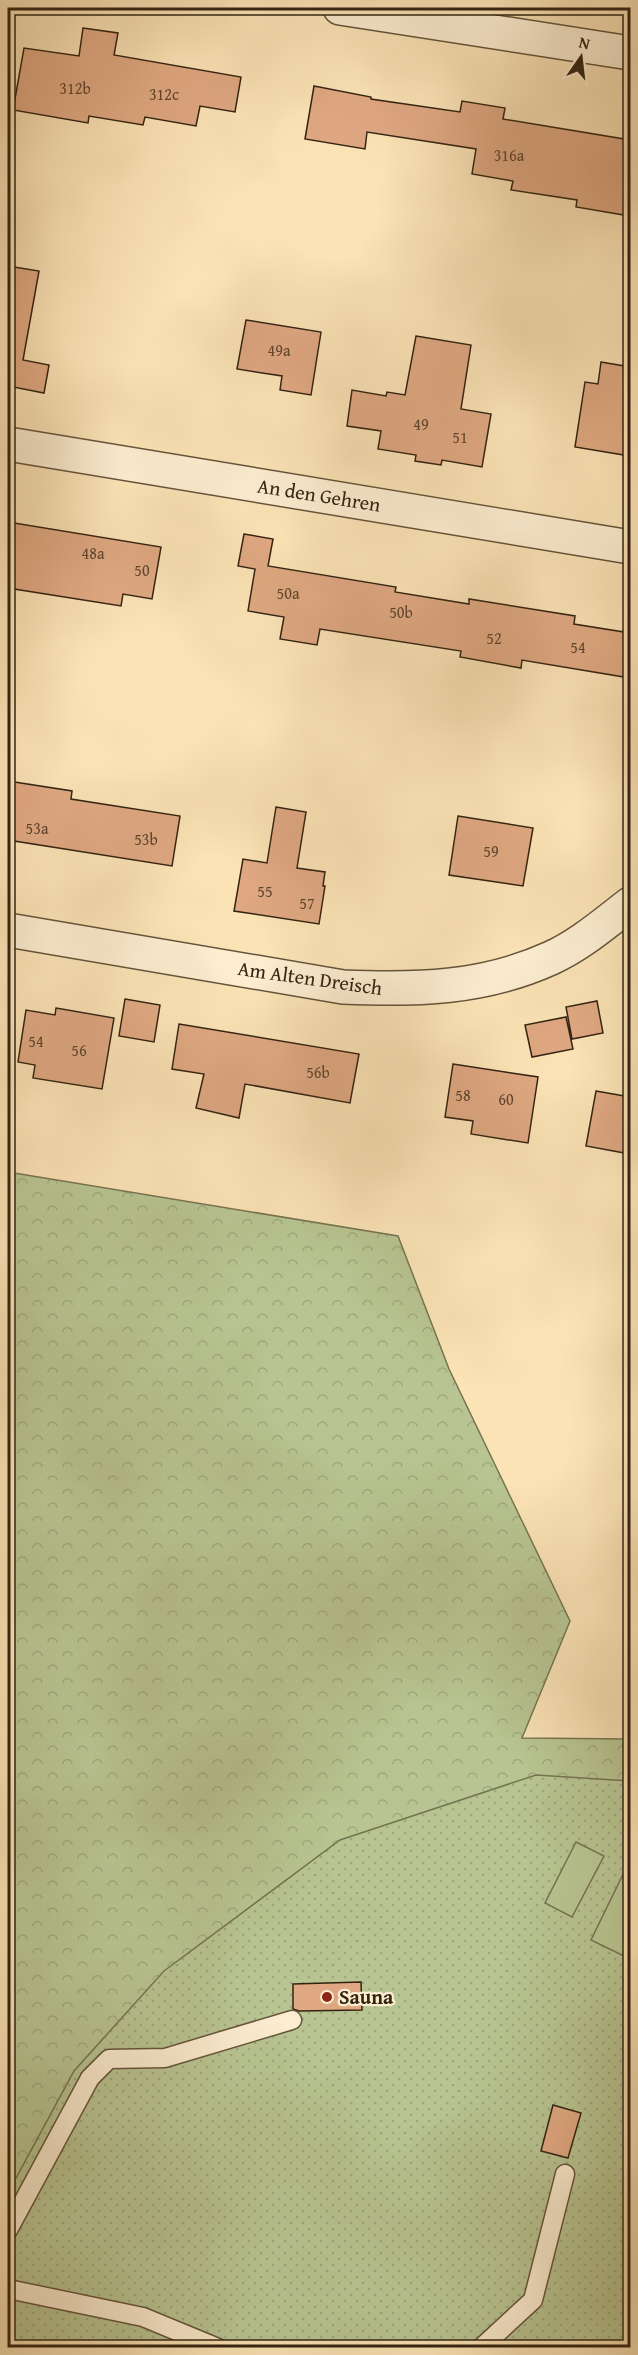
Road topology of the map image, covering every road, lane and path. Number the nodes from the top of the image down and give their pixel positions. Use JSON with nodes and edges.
{"nodes":[{"id":1,"x":340,"y":8,"type":"edge"},
{"id":2,"x":441,"y":15,"type":"edge"},
{"id":3,"x":630,"y":53,"type":"edge"},
{"id":4,"x":8,"y":444,"type":"edge"},
{"id":5,"x":630,"y":547,"type":"edge"},
{"id":6,"x":630,"y":904,"type":"edge"},
{"id":7,"x":8,"y":930,"type":"edge"},
{"id":8,"x":292,"y":2020,"type":"dead end"},
{"id":9,"x":565,"y":2174,"type":"dead end"},
{"id":10,"x":8,"y":2230,"type":"edge"},
{"id":11,"x":8,"y":2289,"type":"edge"},
{"id":12,"x":218,"y":2348,"type":"edge"},
{"id":13,"x":481,"y":2348,"type":"edge"}],
"edges":[{"from":1,"to":2,"type":"street"},
{"from":2,"to":3,"type":"street"},
{"from":4,"to":5,"type":"street","name":"An den Gehren"},
{"from":6,"to":7,"type":"street","name":"Am Alten Dreisch"},
{"from":8,"to":10,"type":"lane"},
{"from":9,"to":13,"type":"lane"},
{"from":11,"to":12,"type":"lane"}]}
